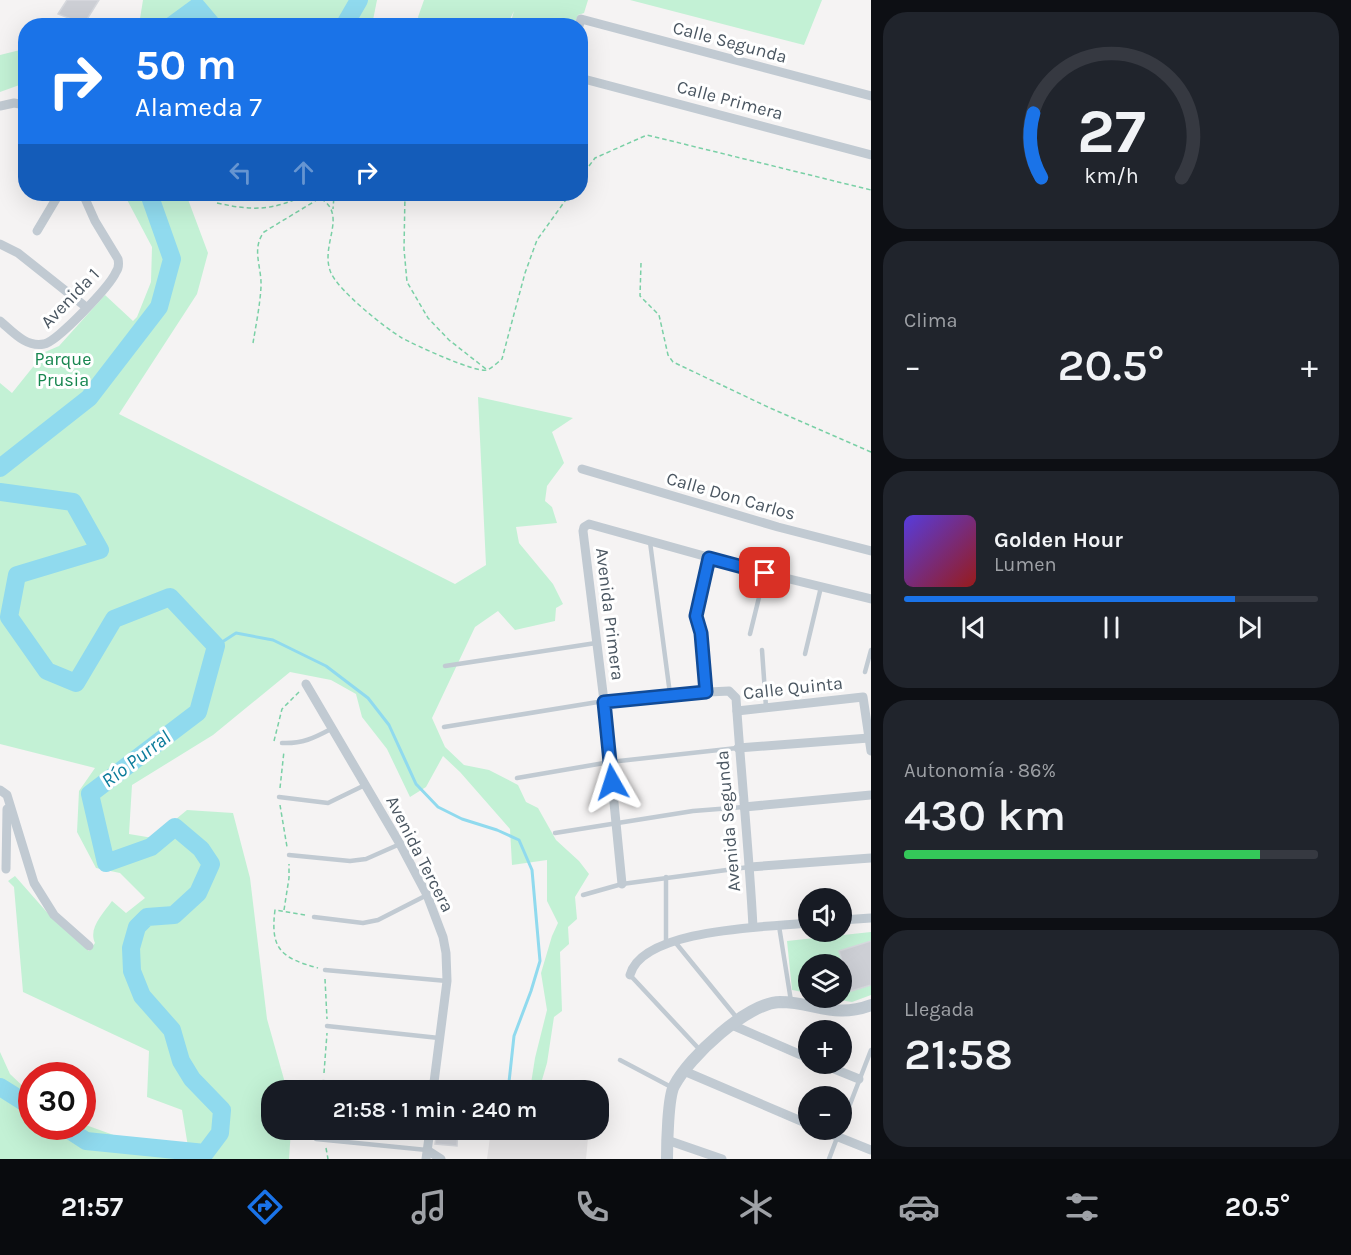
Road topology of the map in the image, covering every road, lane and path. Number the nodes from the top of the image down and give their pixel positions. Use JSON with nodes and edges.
{"nodes":[{"id":1,"x":588,"y":24,"type":"edge"},
{"id":2,"x":588,"y":80,"type":"edge"},
{"id":3,"x":871,"y":96,"type":"edge"},
{"id":4,"x":18,"y":104,"type":"edge"},
{"id":5,"x":0,"y":106,"type":"edge"},
{"id":6,"x":871,"y":155,"type":"edge"},
{"id":7,"x":588,"y":167,"type":"edge"},
{"id":8,"x":871,"y":190,"type":"edge"},
{"id":9,"x":55,"y":201,"type":"edge"},
{"id":10,"x":86,"y":201,"type":"edge"},
{"id":11,"x":289,"y":201,"type":"edge"},
{"id":12,"x":315,"y":201,"type":"edge"},
{"id":13,"x":325,"y":201,"type":"edge"},
{"id":14,"x":334,"y":201,"type":"edge"},
{"id":15,"x":405,"y":201,"type":"edge"},
{"id":16,"x":565,"y":201,"type":"edge"},
{"id":17,"x":217,"y":202,"type":"dead end"},
{"id":18,"x":333,"y":210,"type":"junction"},
{"id":19,"x":37,"y":231,"type":"dead end"},
{"id":20,"x":0,"y":244,"type":"edge"},
{"id":21,"x":641,"y":263,"type":"dead end"},
{"id":22,"x":86,"y":307,"type":"junction"},
{"id":23,"x":0,"y":321,"type":"edge"},
{"id":24,"x":253,"y":344,"type":"dead end"},
{"id":25,"x":487,"y":370,"type":"junction"},
{"id":26,"x":871,"y":452,"type":"edge"},
{"id":27,"x":582,"y":469,"type":"dead end"},
{"id":28,"x":650,"y":541,"type":"junction"},
{"id":29,"x":871,"y":551,"type":"edge"},
{"id":30,"x":709,"y":558,"type":"junction"},
{"id":31,"x":765,"y":573,"type":"junction"},
{"id":32,"x":821,"y":587,"type":"junction"},
{"id":33,"x":871,"y":598,"type":"edge"},
{"id":34,"x":750,"y":634,"type":"dead end"},
{"id":35,"x":596,"y":643,"type":"junction"},
{"id":36,"x":762,"y":650,"type":"dead end"},
{"id":37,"x":871,"y":650,"type":"edge"},
{"id":38,"x":805,"y":654,"type":"dead end"},
{"id":39,"x":445,"y":666,"type":"dead end"},
{"id":40,"x":865,"y":672,"type":"dead end"},
{"id":41,"x":306,"y":684,"type":"dead end"},
{"id":42,"x":706,"y":692,"type":"junction"},
{"id":43,"x":670,"y":694,"type":"junction"},
{"id":44,"x":604,"y":702,"type":"junction"},
{"id":45,"x":766,"y":709,"type":"junction"},
{"id":46,"x":737,"y":711,"type":"junction"},
{"id":47,"x":444,"y":727,"type":"dead end"},
{"id":48,"x":334,"y":728,"type":"junction"},
{"id":49,"x":869,"y":738,"type":"junction"},
{"id":50,"x":282,"y":743,"type":"dead end"},
{"id":51,"x":738,"y":748,"type":"junction"},
{"id":52,"x":871,"y":751,"type":"edge"},
{"id":53,"x":610,"y":762,"type":"junction"},
{"id":54,"x":517,"y":778,"type":"dead end"},
{"id":55,"x":366,"y":785,"type":"junction"},
{"id":56,"x":0,"y":790,"type":"edge"},
{"id":57,"x":871,"y":795,"type":"edge"},
{"id":58,"x":279,"y":797,"type":"dead end"},
{"id":59,"x":7,"y":801,"type":"junction"},
{"id":60,"x":744,"y":807,"type":"junction"},
{"id":61,"x":616,"y":822,"type":"junction"},
{"id":62,"x":555,"y":833,"type":"dead end"},
{"id":63,"x":400,"y":844,"type":"junction"},
{"id":64,"x":289,"y":855,"type":"dead end"},
{"id":65,"x":871,"y":858,"type":"edge"},
{"id":66,"x":750,"y":867,"type":"junction"},
{"id":67,"x":6,"y":869,"type":"dead end"},
{"id":68,"x":666,"y":877,"type":"junction"},
{"id":69,"x":622,"y":885,"type":"junction"},
{"id":70,"x":426,"y":895,"type":"junction"},
{"id":71,"x":583,"y":895,"type":"dead end"},
{"id":72,"x":314,"y":916,"type":"joint"},
{"id":73,"x":871,"y":918,"type":"edge"},
{"id":74,"x":852,"y":919,"type":"edge"},
{"id":75,"x":798,"y":924,"type":"edge"},
{"id":76,"x":779,"y":926,"type":"junction"},
{"id":77,"x":753,"y":927,"type":"junction"},
{"id":78,"x":670,"y":944,"type":"junction"},
{"id":79,"x":89,"y":946,"type":"dead end"},
{"id":80,"x":325,"y":970,"type":"junction"},
{"id":81,"x":630,"y":975,"type":"joint"},
{"id":82,"x":447,"y":981,"type":"junction"},
{"id":83,"x":791,"y":1004,"type":"junction"},
{"id":84,"x":871,"y":1005,"type":"edge"},
{"id":85,"x":735,"y":1023,"type":"junction"},
{"id":86,"x":327,"y":1026,"type":"junction"},
{"id":87,"x":439,"y":1038,"type":"junction"},
{"id":88,"x":871,"y":1050,"type":"edge"},
{"id":89,"x":701,"y":1051,"type":"junction"},
{"id":90,"x":798,"y":1053,"type":"edge"},
{"id":91,"x":620,"y":1060,"type":"dead end"},
{"id":92,"x":684,"y":1071,"type":"junction"},
{"id":93,"x":847,"y":1074,"type":"edge"},
{"id":94,"x":859,"y":1079,"type":"junction"},
{"id":95,"x":323,"y":1080,"type":"edge"},
{"id":96,"x":435,"y":1080,"type":"edge"},
{"id":97,"x":673,"y":1088,"type":"junction"},
{"id":98,"x":852,"y":1098,"type":"edge"},
{"id":99,"x":798,"y":1120,"type":"edge"},
{"id":100,"x":324,"y":1140,"type":"joint"},
{"id":101,"x":667,"y":1140,"type":"junction"},
{"id":102,"x":836,"y":1140,"type":"edge"},
{"id":103,"x":852,"y":1140,"type":"edge"},
{"id":104,"x":871,"y":1150,"type":"edge"},
{"id":105,"x":427,"y":1154,"type":"edge"},
{"id":106,"x":328,"y":1159,"type":"edge"},
{"id":107,"x":441,"y":1159,"type":"edge"},
{"id":108,"x":666,"y":1159,"type":"edge"},
{"id":109,"x":722,"y":1159,"type":"edge"},
{"id":110,"x":829,"y":1159,"type":"edge"}],
"edges":[{"from":1,"to":3,"type":"street","name":"Calle Segunda"},
{"from":2,"to":6,"type":"street","name":"Calle Primera"},
{"from":4,"to":5,"type":"street"},
{"from":7,"to":8,"type":"path"},
{"from":9,"to":19,"type":"street"},
{"from":10,"to":22,"type":"street","name":"Avenida 1"},
{"from":11,"to":17,"type":"path"},
{"from":12,"to":24,"type":"path"},
{"from":13,"to":18,"type":"path"},
{"from":14,"to":18,"type":"path"},
{"from":15,"to":25,"type":"path"},
{"from":16,"to":25,"type":"path"},
{"from":18,"to":25,"type":"path"},
{"from":20,"to":22,"type":"street"},
{"from":21,"to":26,"type":"path"},
{"from":22,"to":23,"type":"street","name":"Avenida 1"},
{"from":27,"to":29,"type":"street","name":"Calle Don Carlos"},
{"from":28,"to":30,"type":"street"},
{"from":28,"to":35,"type":"street","name":"Avenida Primera"},
{"from":28,"to":43,"type":"lane"},
{"from":30,"to":31,"type":"street"},
{"from":30,"to":42,"type":"lane"},
{"from":31,"to":32,"type":"street"},
{"from":31,"to":34,"type":"lane"},
{"from":32,"to":33,"type":"street"},
{"from":32,"to":38,"type":"lane"},
{"from":35,"to":39,"type":"lane"},
{"from":35,"to":44,"type":"street","name":"Avenida Primera"},
{"from":36,"to":45,"type":"lane"},
{"from":37,"to":40,"type":"lane"},
{"from":41,"to":48,"type":"street","name":"Avenida Tercera"},
{"from":42,"to":43,"type":"street","name":"Calle Quinta"},
{"from":42,"to":46,"type":"street","name":"Calle Quinta"},
{"from":43,"to":44,"type":"lane"},
{"from":44,"to":47,"type":"lane"},
{"from":44,"to":53,"type":"street","name":"Avenida Primera"},
{"from":45,"to":46,"type":"street","name":"Calle Quinta"},
{"from":45,"to":49,"type":"street","name":"Calle Quinta"},
{"from":46,"to":51,"type":"street","name":"Avenida Segunda"},
{"from":48,"to":50,"type":"lane"},
{"from":48,"to":55,"type":"street","name":"Avenida Tercera"},
{"from":49,"to":51,"type":"street"},
{"from":49,"to":52,"type":"street"},
{"from":51,"to":53,"type":"lane"},
{"from":51,"to":60,"type":"street","name":"Avenida Segunda"},
{"from":53,"to":54,"type":"lane"},
{"from":53,"to":61,"type":"street","name":"Avenida Primera"},
{"from":55,"to":58,"type":"lane"},
{"from":55,"to":63,"type":"street","name":"Avenida Tercera"},
{"from":56,"to":59,"type":"street"},
{"from":57,"to":60,"type":"street"},
{"from":59,"to":67,"type":"street"},
{"from":59,"to":79,"type":"street"},
{"from":60,"to":61,"type":"lane"},
{"from":60,"to":66,"type":"street","name":"Avenida Segunda"},
{"from":61,"to":62,"type":"lane"},
{"from":61,"to":69,"type":"street","name":"Avenida Primera"},
{"from":63,"to":64,"type":"lane"},
{"from":63,"to":70,"type":"street","name":"Avenida Tercera"},
{"from":65,"to":66,"type":"street"},
{"from":66,"to":68,"type":"lane"},
{"from":66,"to":77,"type":"street","name":"Avenida Segunda"},
{"from":68,"to":69,"type":"lane"},
{"from":68,"to":78,"type":"lane"},
{"from":69,"to":71,"type":"lane"},
{"from":70,"to":72,"type":"lane"},
{"from":70,"to":82,"type":"street","name":"Avenida Tercera"},
{"from":72,"to":80,"type":"path"},
{"from":73,"to":74,"type":"street"},
{"from":75,"to":76,"type":"street"},
{"from":76,"to":77,"type":"street"},
{"from":76,"to":83,"type":"lane"},
{"from":77,"to":78,"type":"street"},
{"from":78,"to":81,"type":"street"},
{"from":78,"to":85,"type":"lane"},
{"from":80,"to":82,"type":"lane"},
{"from":80,"to":86,"type":"path"},
{"from":81,"to":89,"type":"lane"},
{"from":82,"to":87,"type":"street","name":"Avenida Tercera"},
{"from":83,"to":84,"type":"street"},
{"from":83,"to":85,"type":"street"},
{"from":85,"to":89,"type":"street"},
{"from":85,"to":90,"type":"street"},
{"from":86,"to":87,"type":"lane"},
{"from":86,"to":95,"type":"path"},
{"from":87,"to":96,"type":"street","name":"Avenida Tercera"},
{"from":88,"to":94,"type":"lane"},
{"from":89,"to":92,"type":"street"},
{"from":91,"to":97,"type":"lane"},
{"from":92,"to":97,"type":"street"},
{"from":92,"to":99,"type":"street"},
{"from":93,"to":94,"type":"street"},
{"from":94,"to":98,"type":"lane"},
{"from":97,"to":101,"type":"street"},
{"from":100,"to":105,"type":"lane"},
{"from":100,"to":106,"type":"path"},
{"from":101,"to":108,"type":"street"},
{"from":101,"to":109,"type":"street"},
{"from":102,"to":110,"type":"lane"},
{"from":103,"to":104,"type":"street"},
{"from":105,"to":107,"type":"street"}]}
